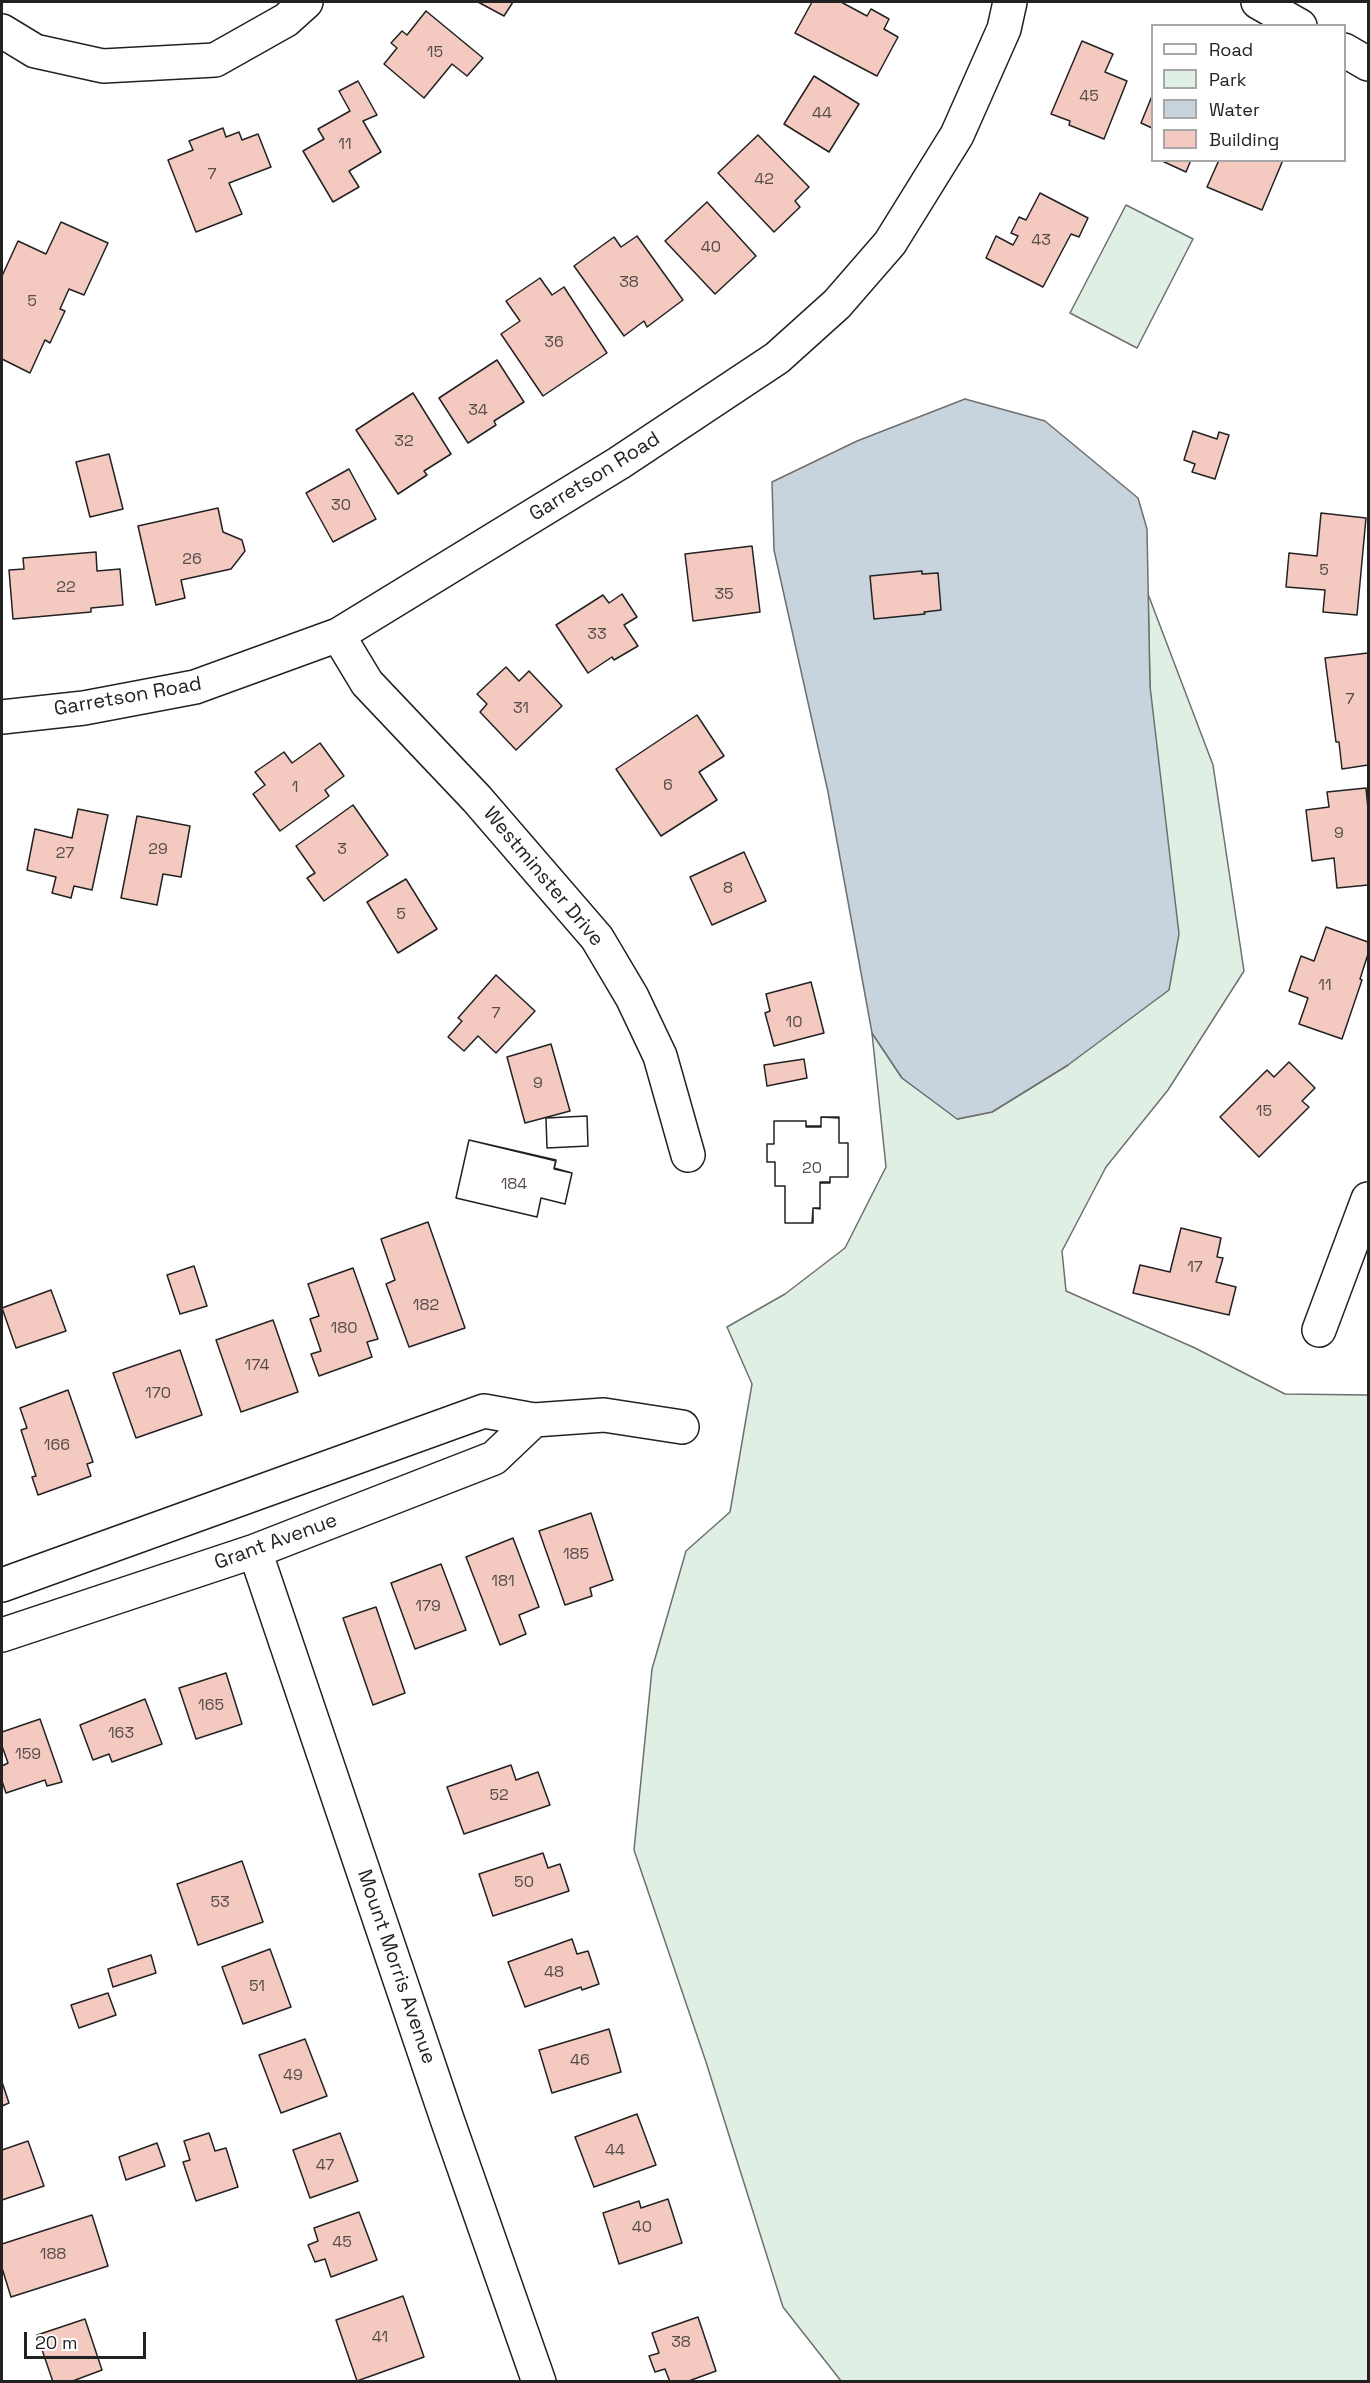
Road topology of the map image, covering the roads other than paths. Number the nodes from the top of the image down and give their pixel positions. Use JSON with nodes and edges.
{"nodes":[{"id":1,"x":306,"y":2,"type":"edge"},
{"id":2,"x":1010,"y":2,"type":"edge"},
{"id":3,"x":1258,"y":2,"type":"edge"},
{"id":4,"x":1296,"y":24,"type":"edge"},
{"id":5,"x":2,"y":31,"type":"edge"},
{"id":6,"x":1346,"y":51,"type":"edge"},
{"id":7,"x":1368,"y":64,"type":"edge"},
{"id":8,"x":338,"y":635,"type":"junction"},
{"id":9,"x":2,"y":717,"type":"edge"},
{"id":10,"x":688,"y":1155,"type":"dead end"},
{"id":11,"x":1368,"y":1198,"type":"edge"},
{"id":12,"x":1319,"y":1330,"type":"dead end"},
{"id":13,"x":534,"y":1420,"type":"junction"},
{"id":14,"x":682,"y":1427,"type":"dead end"},
{"id":15,"x":255,"y":1551,"type":"junction"},
{"id":16,"x":2,"y":1585,"type":"edge"},
{"id":17,"x":2,"y":1635,"type":"edge"},
{"id":18,"x":539,"y":2382,"type":"edge"}],
"edges":[{"from":1,"to":5,"type":"street"},
{"from":2,"to":8,"type":"street","name":"Garretson Road"},
{"from":3,"to":4,"type":"street"},
{"from":6,"to":7,"type":"street"},
{"from":8,"to":9,"type":"street","name":"Garretson Road"},
{"from":8,"to":10,"type":"street","name":"Westminster Drive"},
{"from":11,"to":12,"type":"street"},
{"from":13,"to":14,"type":"street"},
{"from":13,"to":15,"type":"street","name":"Grant Avenue"},
{"from":13,"to":16,"type":"street"},
{"from":15,"to":17,"type":"street","name":"Grant Avenue"},
{"from":15,"to":18,"type":"street","name":"Mount Morris Avenue"}]}
